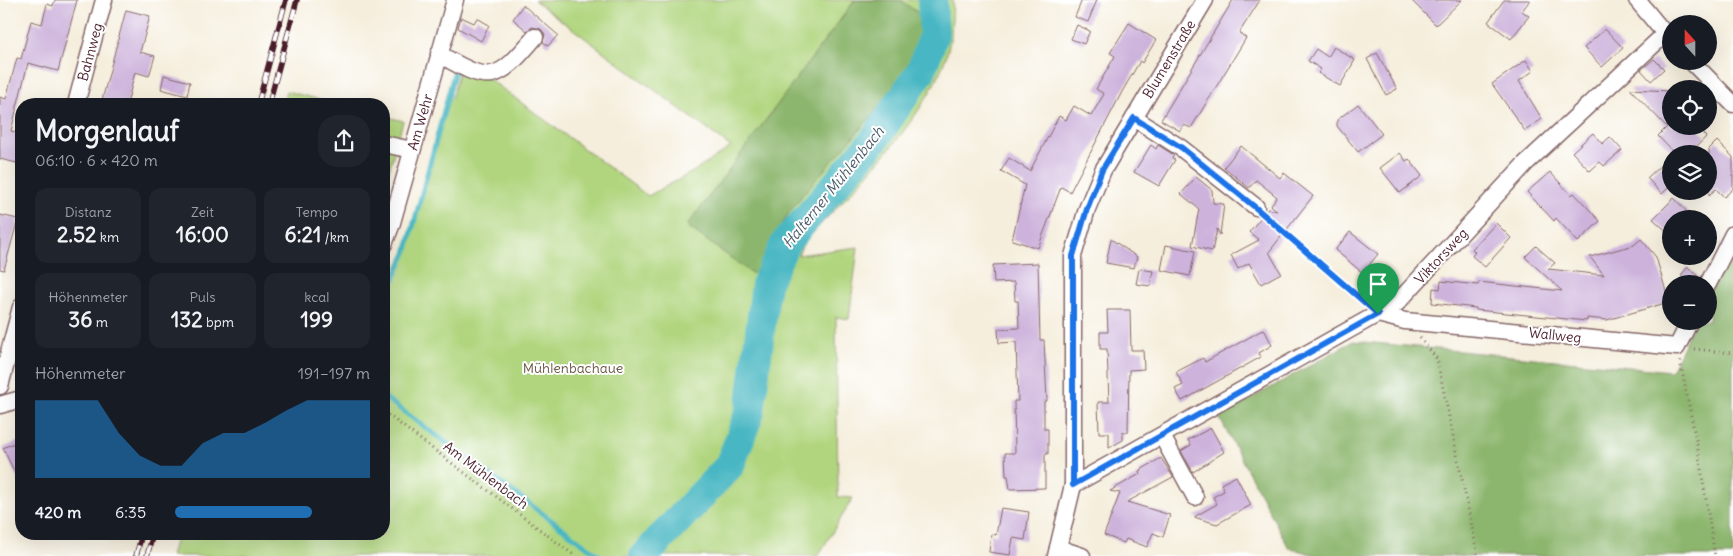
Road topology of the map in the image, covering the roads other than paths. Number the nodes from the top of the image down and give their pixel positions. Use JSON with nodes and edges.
{"nodes":[{"id":1,"x":104,"y":0,"type":"edge"},
{"id":2,"x":456,"y":0,"type":"edge"},
{"id":3,"x":1204,"y":0,"type":"edge"},
{"id":4,"x":1637,"y":0,"type":"edge"},
{"id":5,"x":1662,"y":30,"type":"edge"},
{"id":6,"x":535,"y":37,"type":"dead end"},
{"id":7,"x":1662,"y":42,"type":"edge"},
{"id":8,"x":439,"y":54,"type":"junction"},
{"id":9,"x":1700,"y":70,"type":"edge"},
{"id":10,"x":78,"y":98,"type":"edge"},
{"id":11,"x":1733,"y":104,"type":"edge"},
{"id":12,"x":1134,"y":118,"type":"junction"},
{"id":13,"x":390,"y":145,"type":"edge"},
{"id":14,"x":412,"y":150,"type":"junction"},
{"id":15,"x":1256,"y":208,"type":"road end"},
{"id":16,"x":390,"y":229,"type":"edge"},
{"id":17,"x":1733,"y":234,"type":"edge"},
{"id":18,"x":1712,"y":275,"type":"edge"},
{"id":19,"x":1378,"y":314,"type":"junction"},
{"id":20,"x":15,"y":330,"type":"edge"},
{"id":21,"x":1686,"y":330,"type":"edge"},
{"id":22,"x":0,"y":386,"type":"edge"},
{"id":23,"x":15,"y":401,"type":"edge"},
{"id":24,"x":0,"y":405,"type":"edge"},
{"id":25,"x":1162,"y":436,"type":"junction"},
{"id":26,"x":1073,"y":485,"type":"junction"},
{"id":27,"x":1195,"y":497,"type":"dead end"},
{"id":28,"x":1057,"y":552,"type":"edge"},
{"id":29,"x":1082,"y":556,"type":"edge"}],
"edges":[{"from":1,"to":10,"type":"street","name":"Bahnweg"},
{"from":2,"to":8,"type":"street","name":"Am Wehr"},
{"from":3,"to":12,"type":"street","name":"Blumenstraße"},
{"from":4,"to":5,"type":"street"},
{"from":6,"to":8,"type":"street"},
{"from":7,"to":19,"type":"street","name":"Viktorsweg"},
{"from":8,"to":14,"type":"street","name":"Am Wehr"},
{"from":9,"to":11,"type":"street"},
{"from":12,"to":15,"type":"street"},
{"from":12,"to":26,"type":"street","name":"Blumenstraße"},
{"from":13,"to":14,"type":"street"},
{"from":14,"to":16,"type":"street","name":"Am Wehr"},
{"from":17,"to":18,"type":"street"},
{"from":19,"to":21,"type":"street","name":"Wallweg"},
{"from":19,"to":25,"type":"street","name":"Viktorsweg"},
{"from":20,"to":22,"type":"street"},
{"from":23,"to":24,"type":"street"},
{"from":25,"to":26,"type":"street","name":"Viktorsweg"},
{"from":25,"to":27,"type":"street"},
{"from":26,"to":28,"type":"street","name":"Blumenstraße"},
{"from":28,"to":29,"type":"street"}]}
